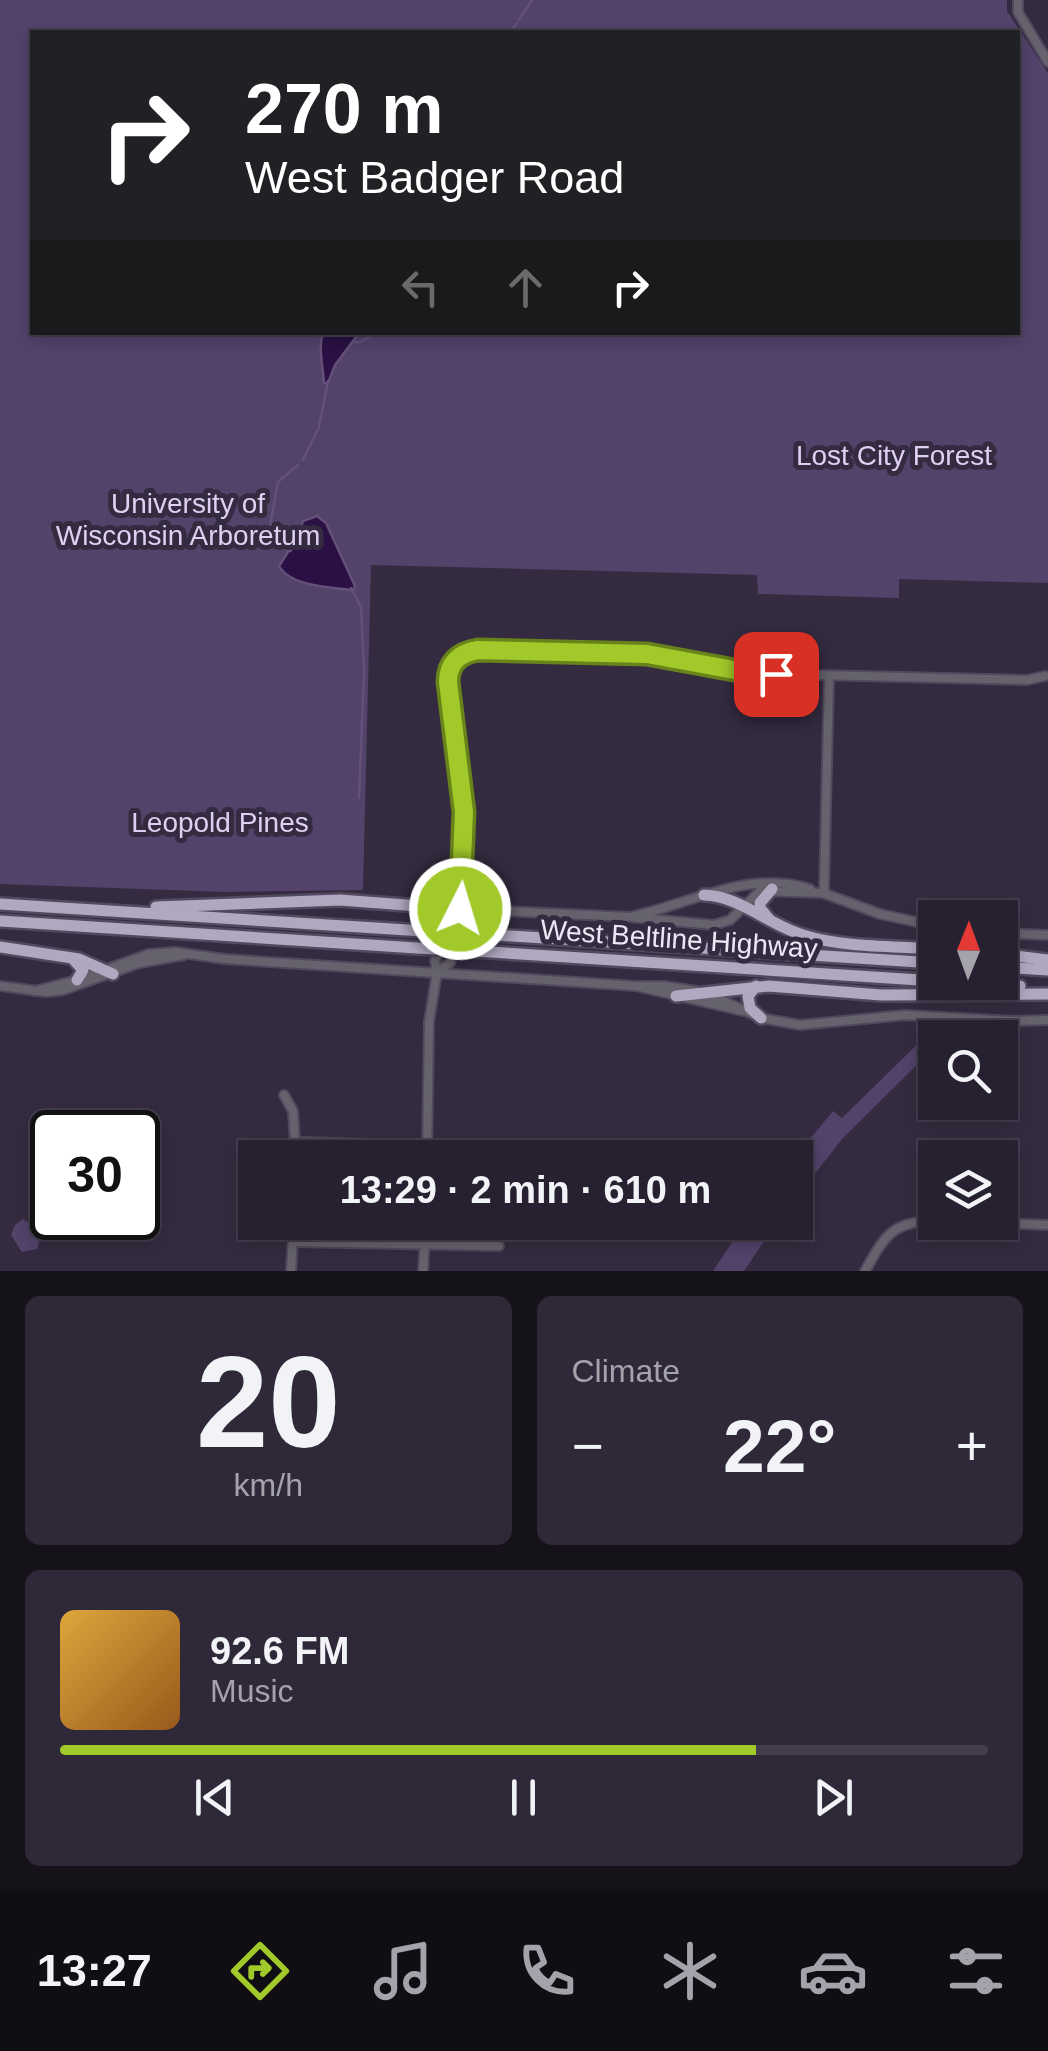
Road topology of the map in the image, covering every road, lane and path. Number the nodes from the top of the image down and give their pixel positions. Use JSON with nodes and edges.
{"nodes":[{"id":1,"x":1018,"y":0,"type":"edge"},
{"id":2,"x":1048,"y":62,"type":"edge"},
{"id":3,"x":829,"y":676,"type":"junction"},
{"id":4,"x":1045,"y":676,"type":"dead end"},
{"id":5,"x":772,"y":889,"type":"junction"},
{"id":6,"x":824,"y":893,"type":"junction"},
{"id":7,"x":704,"y":895,"type":"junction"},
{"id":8,"x":0,"y":904,"type":"edge"},
{"id":9,"x":742,"y":906,"type":"junction"},
{"id":10,"x":57,"y":908,"type":"junction"},
{"id":11,"x":460,"y":909,"type":"junction"},
{"id":12,"x":630,"y":917,"type":"junction"},
{"id":13,"x":0,"y":921,"type":"edge"},
{"id":14,"x":918,"y":922,"type":"edge"},
{"id":15,"x":776,"y":925,"type":"junction"},
{"id":16,"x":1018,"y":934,"type":"edge"},
{"id":17,"x":1048,"y":935,"type":"edge"},
{"id":18,"x":0,"y":947,"type":"edge"},
{"id":19,"x":918,"y":947,"type":"edge"},
{"id":20,"x":1018,"y":956,"type":"edge"},
{"id":21,"x":71,"y":957,"type":"junction"},
{"id":22,"x":1048,"y":960,"type":"edge"},
{"id":23,"x":918,"y":963,"type":"edge"},
{"id":24,"x":1018,"y":968,"type":"edge"},
{"id":25,"x":1048,"y":970,"type":"edge"},
{"id":26,"x":108,"y":972,"type":"junction"},
{"id":27,"x":437,"y":972,"type":"junction"},
{"id":28,"x":78,"y":980,"type":"junction"},
{"id":29,"x":918,"y":980,"type":"edge"},
{"id":30,"x":0,"y":986,"type":"edge"},
{"id":31,"x":636,"y":986,"type":"junction"},
{"id":32,"x":756,"y":986,"type":"junction"},
{"id":33,"x":1018,"y":988,"type":"edge"},
{"id":34,"x":35,"y":991,"type":"junction"},
{"id":35,"x":1048,"y":991,"type":"edge"},
{"id":36,"x":705,"y":993,"type":"junction"},
{"id":37,"x":676,"y":996,"type":"junction"},
{"id":38,"x":743,"y":1012,"type":"junction"},
{"id":39,"x":761,"y":1018,"type":"junction"},
{"id":40,"x":1048,"y":1020,"type":"edge"},
{"id":41,"x":284,"y":1095,"type":"dead end"},
{"id":42,"x":296,"y":1140,"type":"edge"},
{"id":43,"x":427,"y":1140,"type":"edge"},
{"id":44,"x":918,"y":1221,"type":"edge"},
{"id":45,"x":1018,"y":1226,"type":"edge"},
{"id":46,"x":1048,"y":1229,"type":"edge"},
{"id":47,"x":426,"y":1240,"type":"edge"},
{"id":48,"x":294,"y":1242,"type":"joint"},
{"id":49,"x":426,"y":1245,"type":"junction"},
{"id":50,"x":499,"y":1246,"type":"dead end"},
{"id":51,"x":291,"y":1271,"type":"edge"},
{"id":52,"x":423,"y":1271,"type":"edge"},
{"id":53,"x":865,"y":1271,"type":"edge"}],
"edges":[{"from":1,"to":2,"type":"street"},
{"from":3,"to":4,"type":"street"},
{"from":3,"to":6,"type":"street"},
{"from":3,"to":11,"type":"street"},
{"from":5,"to":6,"type":"street"},
{"from":5,"to":9,"type":"street"},
{"from":5,"to":15,"type":"highway"},
{"from":6,"to":7,"type":"street"},
{"from":6,"to":14,"type":"street"},
{"from":7,"to":9,"type":"highway"},
{"from":7,"to":12,"type":"street"},
{"from":8,"to":10,"type":"highway","name":"West Beltline Highway"},
{"from":9,"to":12,"type":"street"},
{"from":9,"to":15,"type":"highway"},
{"from":10,"to":11,"type":"highway"},
{"from":10,"to":23,"type":"highway","name":"West Beltline Highway","bridge":true},
{"from":11,"to":12,"type":"street"},
{"from":11,"to":27,"type":"street"},
{"from":11,"to":27,"type":"street"},
{"from":13,"to":29,"type":"highway","name":"West Beltline Highway","bridge":true},
{"from":15,"to":19,"type":"highway"},
{"from":16,"to":17,"type":"street"},
{"from":18,"to":21,"type":"highway"},
{"from":20,"to":22,"type":"highway"},
{"from":21,"to":26,"type":"highway"},
{"from":21,"to":28,"type":"highway"},
{"from":24,"to":25,"type":"highway"},
{"from":26,"to":27,"type":"street"},
{"from":26,"to":28,"type":"street"},
{"from":26,"to":34,"type":"street"},
{"from":27,"to":31,"type":"street"},
{"from":27,"to":43,"type":"street"},
{"from":28,"to":34,"type":"street"},
{"from":30,"to":34,"type":"street"},
{"from":31,"to":36,"type":"street"},
{"from":31,"to":37,"type":"street"},
{"from":32,"to":35,"type":"highway"},
{"from":32,"to":36,"type":"highway"},
{"from":32,"to":39,"type":"highway"},
{"from":33,"to":35,"type":"highway"},
{"from":36,"to":37,"type":"highway"},
{"from":36,"to":38,"type":"street"},
{"from":37,"to":38,"type":"street"},
{"from":38,"to":39,"type":"street"},
{"from":39,"to":40,"type":"street"},
{"from":41,"to":42,"type":"street"},
{"from":44,"to":53,"type":"street"},
{"from":45,"to":46,"type":"street"},
{"from":47,"to":49,"type":"street"},
{"from":48,"to":49,"type":"street"},
{"from":48,"to":51,"type":"street"},
{"from":49,"to":50,"type":"street"},
{"from":49,"to":52,"type":"street"}]}
